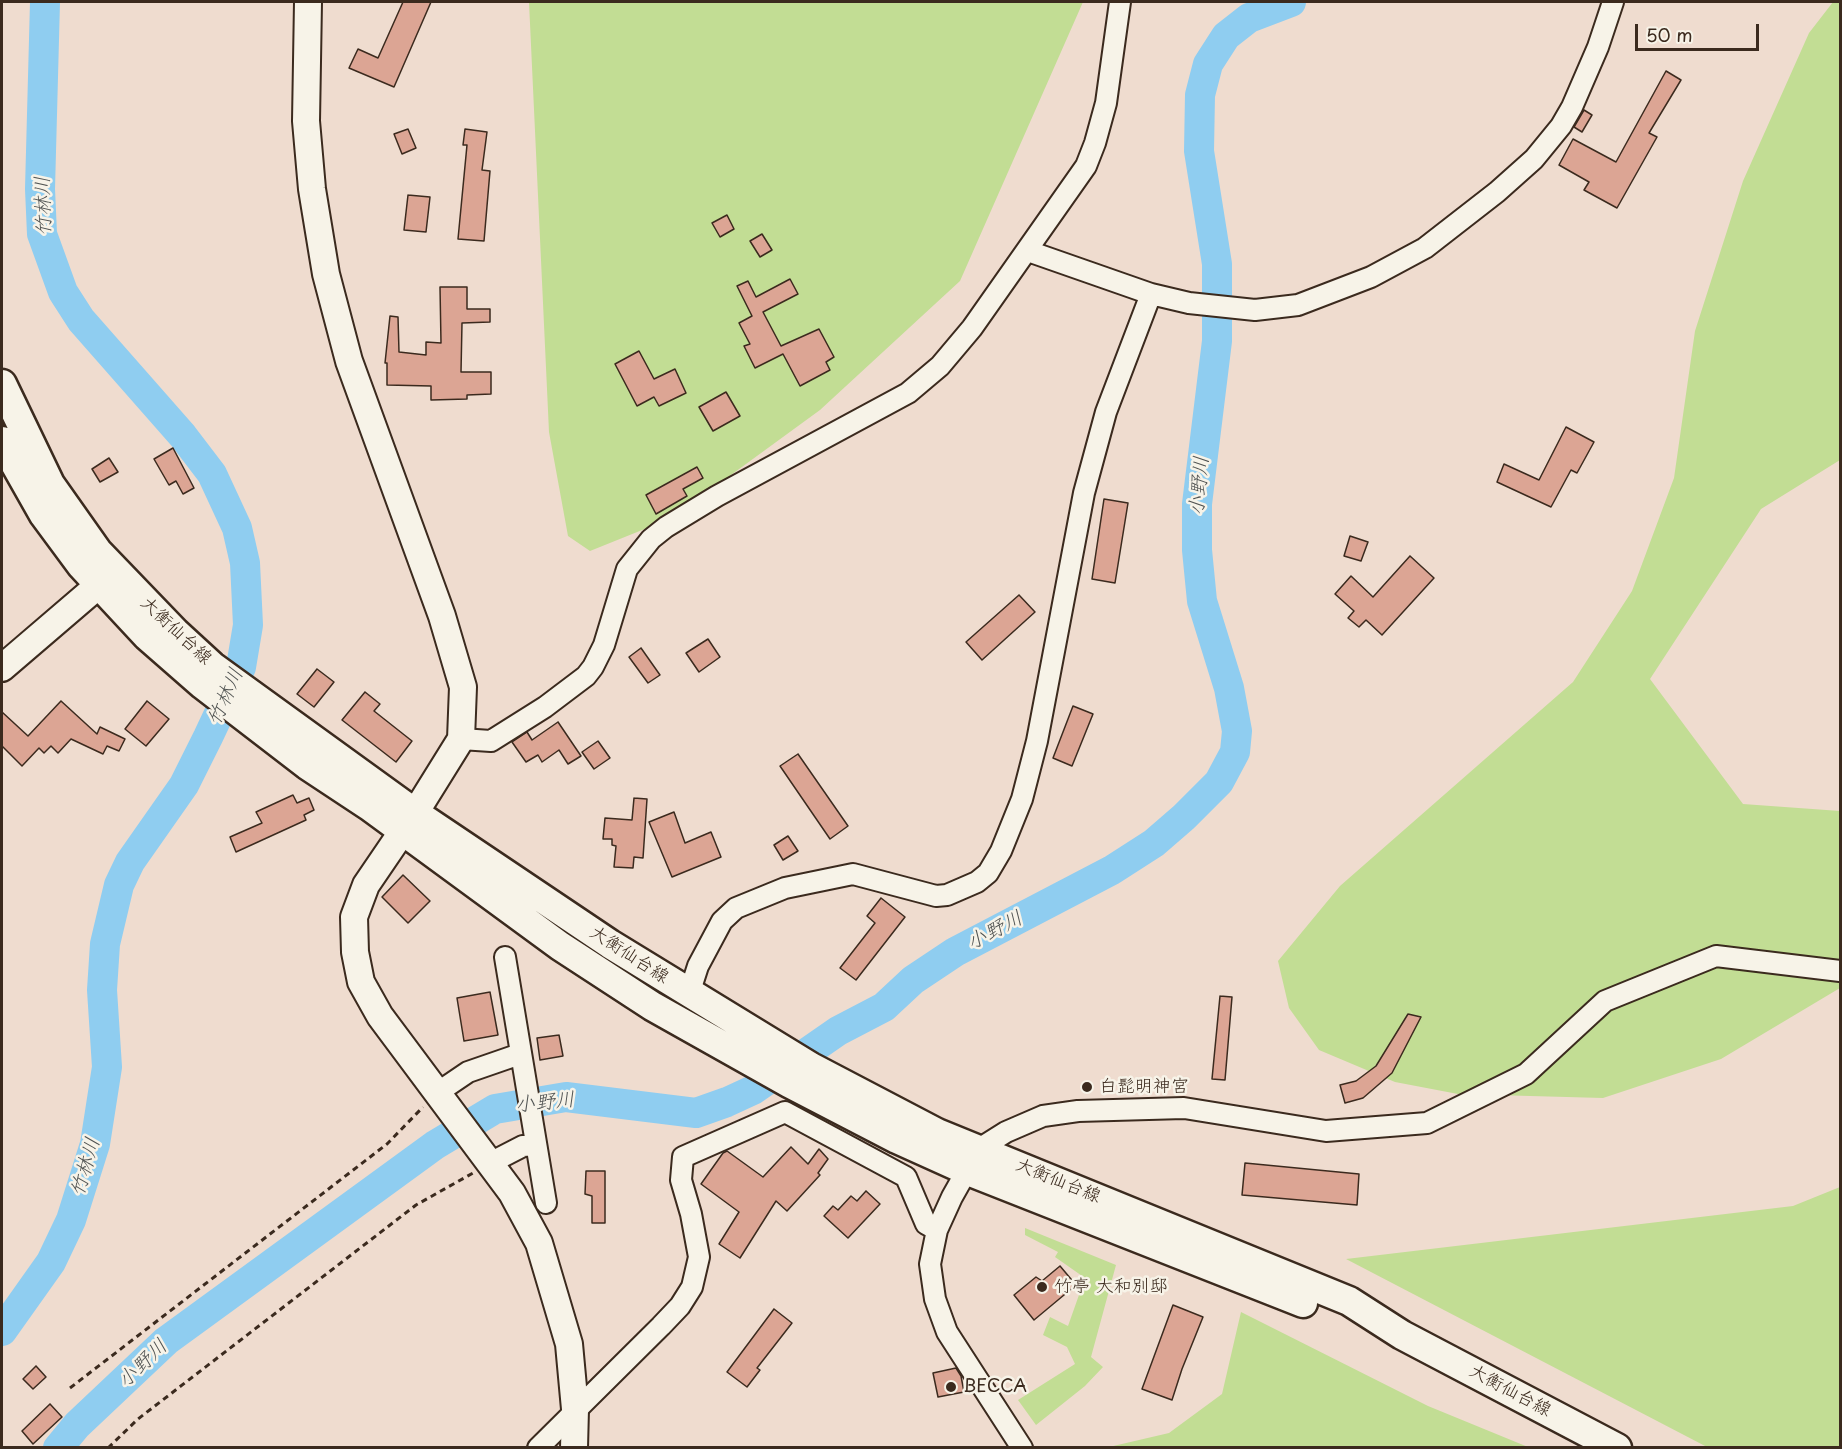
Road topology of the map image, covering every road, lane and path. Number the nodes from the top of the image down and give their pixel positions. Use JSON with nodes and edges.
{"nodes":[{"id":1,"x":308,"y":2,"type":"edge"},
{"id":2,"x":1120,"y":2,"type":"edge"},
{"id":3,"x":1613,"y":2,"type":"edge"},
{"id":4,"x":1028,"y":250,"type":"junction"},
{"id":5,"x":1151,"y":294,"type":"junction"},
{"id":6,"x":2,"y":384,"type":"edge"},
{"id":7,"x":2,"y":441,"type":"edge"},
{"id":8,"x":106,"y":579,"type":"junction"},
{"id":9,"x":2,"y":668,"type":"edge"},
{"id":10,"x":461,"y":739,"type":"junction"},
{"id":11,"x":409,"y":822,"type":"junction"},
{"id":12,"x":505,"y":957,"type":"dead end"},
{"id":13,"x":1840,"y":971,"type":"edge"},
{"id":14,"x":689,"y":994,"type":"junction"},
{"id":15,"x":744,"y":1043,"type":"junction"},
{"id":16,"x":521,"y":1060,"type":"junction"},
{"id":17,"x":441,"y":1099,"type":"junction"},
{"id":18,"x":534,"y":1136,"type":"junction"},
{"id":19,"x":486,"y":1157,"type":"junction"},
{"id":20,"x":974,"y":1160,"type":"junction"},
{"id":21,"x":546,"y":1203,"type":"dead end"},
{"id":22,"x":937,"y":1230,"type":"junction"},
{"id":23,"x":70,"y":1388,"type":"dead end"},
{"id":24,"x":575,"y":1409,"type":"junction"},
{"id":25,"x":108,"y":1448,"type":"edge"},
{"id":26,"x":538,"y":1448,"type":"edge"},
{"id":27,"x":574,"y":1448,"type":"edge"},
{"id":28,"x":1022,"y":1448,"type":"edge"},
{"id":29,"x":1617,"y":1448,"type":"edge"}],
"edges":[{"from":1,"to":10,"type":"street"},
{"from":2,"to":4,"type":"street"},
{"from":3,"to":5,"type":"street"},
{"from":4,"to":5,"type":"street"},
{"from":4,"to":10,"type":"street"},
{"from":5,"to":14,"type":"street"},
{"from":6,"to":8,"type":"main road","name":"大衡仙台線"},
{"from":7,"to":8,"type":"main road","name":"大衡仙台線"},
{"from":8,"to":9,"type":"street"},
{"from":8,"to":11,"type":"main road","name":"大衡仙台線"},
{"from":10,"to":11,"type":"street"},
{"from":11,"to":14,"type":"main road","name":"大衡仙台線"},
{"from":11,"to":15,"type":"main road","name":"大衡仙台線"},
{"from":11,"to":17,"type":"street"},
{"from":12,"to":16,"type":"street"},
{"from":13,"to":20,"type":"street"},
{"from":14,"to":15,"type":"main road","name":"大衡仙台線"},
{"from":15,"to":20,"type":"main road","name":"大衡仙台線"},
{"from":16,"to":17,"type":"street"},
{"from":16,"to":18,"type":"street"},
{"from":17,"to":19,"type":"street"},
{"from":17,"to":23,"type":"path"},
{"from":18,"to":19,"type":"street"},
{"from":18,"to":21,"type":"street"},
{"from":19,"to":24,"type":"street"},
{"from":19,"to":25,"type":"path"},
{"from":20,"to":22,"type":"street"},
{"from":20,"to":29,"type":"main road","name":"大衡仙台線"},
{"from":22,"to":24,"type":"street"},
{"from":22,"to":28,"type":"street"},
{"from":24,"to":26,"type":"street"},
{"from":24,"to":27,"type":"street"}]}
